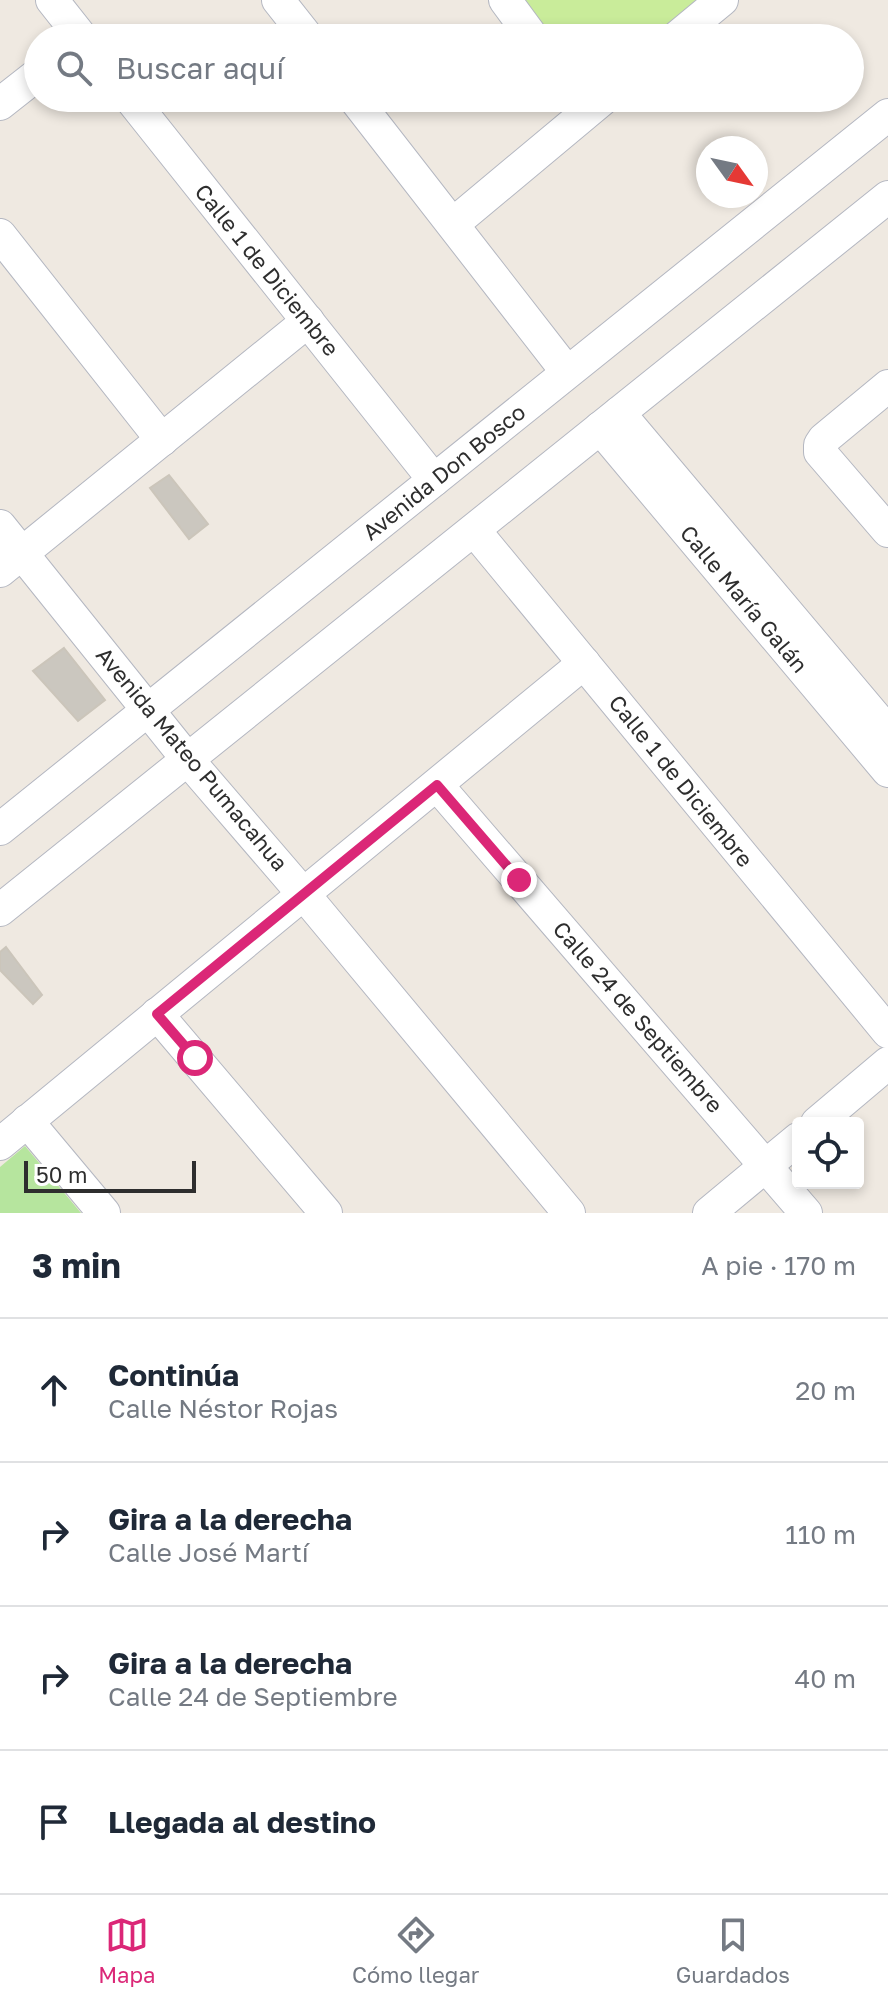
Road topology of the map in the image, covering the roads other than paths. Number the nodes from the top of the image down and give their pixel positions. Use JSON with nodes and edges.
{"nodes":[{"id":1,"x":52,"y":0,"type":"edge"},
{"id":2,"x":278,"y":0,"type":"edge"},
{"id":3,"x":505,"y":0,"type":"edge"},
{"id":4,"x":722,"y":0,"type":"edge"},
{"id":5,"x":71,"y":24,"type":"edge"},
{"id":6,"x":297,"y":24,"type":"edge"},
{"id":7,"x":523,"y":24,"type":"edge"},
{"id":8,"x":693,"y":24,"type":"edge"},
{"id":9,"x":24,"y":85,"type":"edge"},
{"id":10,"x":0,"y":104,"type":"edge"},
{"id":11,"x":141,"y":112,"type":"edge"},
{"id":12,"x":365,"y":112,"type":"edge"},
{"id":13,"x":579,"y":112,"type":"edge"},
{"id":14,"x":888,"y":115,"type":"edge"},
{"id":15,"x":888,"y":197,"type":"edge"},
{"id":16,"x":453,"y":224,"type":"junction"},
{"id":17,"x":0,"y":235,"type":"edge"},
{"id":18,"x":308,"y":321,"type":"junction"},
{"id":19,"x":567,"y":372,"type":"junction"},
{"id":20,"x":888,"y":386,"type":"edge"},
{"id":21,"x":610,"y":420,"type":"junction"},
{"id":22,"x":162,"y":440,"type":"junction"},
{"id":23,"x":434,"y":480,"type":"junction"},
{"id":24,"x":0,"y":526,"type":"edge"},
{"id":25,"x":474,"y":530,"type":"junction"},
{"id":26,"x":888,"y":531,"type":"edge"},
{"id":27,"x":11,"y":562,"type":"edge"},
{"id":28,"x":584,"y":663,"type":"junction"},
{"id":29,"x":149,"y":709,"type":"junction"},
{"id":30,"x":888,"y":732,"type":"edge"},
{"id":31,"x":188,"y":760,"type":"junction"},
{"id":32,"x":888,"y":771,"type":"edge"},
{"id":33,"x":437,"y":785,"type":"junction"},
{"id":34,"x":0,"y":829,"type":"edge"},
{"id":35,"x":304,"y":895,"type":"junction"},
{"id":36,"x":0,"y":910,"type":"edge"},
{"id":37,"x":157,"y":1014,"type":"junction"},
{"id":38,"x":888,"y":1032,"type":"edge"},
{"id":39,"x":888,"y":1063,"type":"edge"},
{"id":40,"x":824,"y":1117,"type":"edge"},
{"id":41,"x":27,"y":1121,"type":"junction"},
{"id":42,"x":0,"y":1143,"type":"edge"},
{"id":43,"x":792,"y":1144,"type":"edge"},
{"id":44,"x":766,"y":1165,"type":"junction"},
{"id":45,"x":104,"y":1213,"type":"edge"},
{"id":46,"x":326,"y":1213,"type":"edge"},
{"id":47,"x":569,"y":1213,"type":"edge"},
{"id":48,"x":709,"y":1213,"type":"edge"},
{"id":49,"x":806,"y":1213,"type":"edge"}],
"edges":[{"from":1,"to":5,"type":"street"},
{"from":2,"to":6,"type":"street"},
{"from":3,"to":7,"type":"street"},
{"from":4,"to":8,"type":"street"},
{"from":9,"to":10,"type":"street"},
{"from":11,"to":18,"type":"street","name":"Calle 1 de Diciembre"},
{"from":12,"to":16,"type":"street"},
{"from":13,"to":16,"type":"street"},
{"from":14,"to":19,"type":"street","name":"Avenida Don Bosco"},
{"from":15,"to":21,"type":"street"},
{"from":16,"to":19,"type":"street"},
{"from":17,"to":22,"type":"street"},
{"from":18,"to":22,"type":"street"},
{"from":18,"to":23,"type":"street","name":"Calle 1 de Diciembre"},
{"from":19,"to":23,"type":"street","name":"Avenida Don Bosco"},
{"from":20,"to":26,"type":"street"},
{"from":21,"to":25,"type":"street"},
{"from":21,"to":30,"type":"street","name":"Calle María Galán"},
{"from":21,"to":32,"type":"street","name":"Calle María Galán"},
{"from":22,"to":27,"type":"street"},
{"from":23,"to":29,"type":"street","name":"Avenida Don Bosco"},
{"from":24,"to":27,"type":"street","name":"Avenida Mateo Pumacahua"},
{"from":25,"to":28,"type":"street","name":"Calle 1 de Diciembre"},
{"from":25,"to":31,"type":"street"},
{"from":27,"to":29,"type":"street","name":"Avenida Mateo Pumacahua"},
{"from":28,"to":33,"type":"street"},
{"from":28,"to":38,"type":"street","name":"Calle 1 de Diciembre"},
{"from":29,"to":31,"type":"street","name":"Avenida Mateo Pumacahua"},
{"from":29,"to":34,"type":"street","name":"Avenida Don Bosco"},
{"from":31,"to":35,"type":"street","name":"Avenida Mateo Pumacahua"},
{"from":31,"to":36,"type":"street"},
{"from":33,"to":35,"type":"street"},
{"from":33,"to":44,"type":"street","name":"Calle 24 de Septiembre"},
{"from":35,"to":37,"type":"street"},
{"from":35,"to":47,"type":"street","name":"Avenida Mateo Pumacahua"},
{"from":37,"to":41,"type":"street"},
{"from":37,"to":46,"type":"street"},
{"from":39,"to":40,"type":"street"},
{"from":41,"to":42,"type":"street"},
{"from":41,"to":45,"type":"street"},
{"from":43,"to":44,"type":"street"},
{"from":44,"to":48,"type":"street"},
{"from":44,"to":49,"type":"street","name":"Calle 24 de Septiembre"}]}
